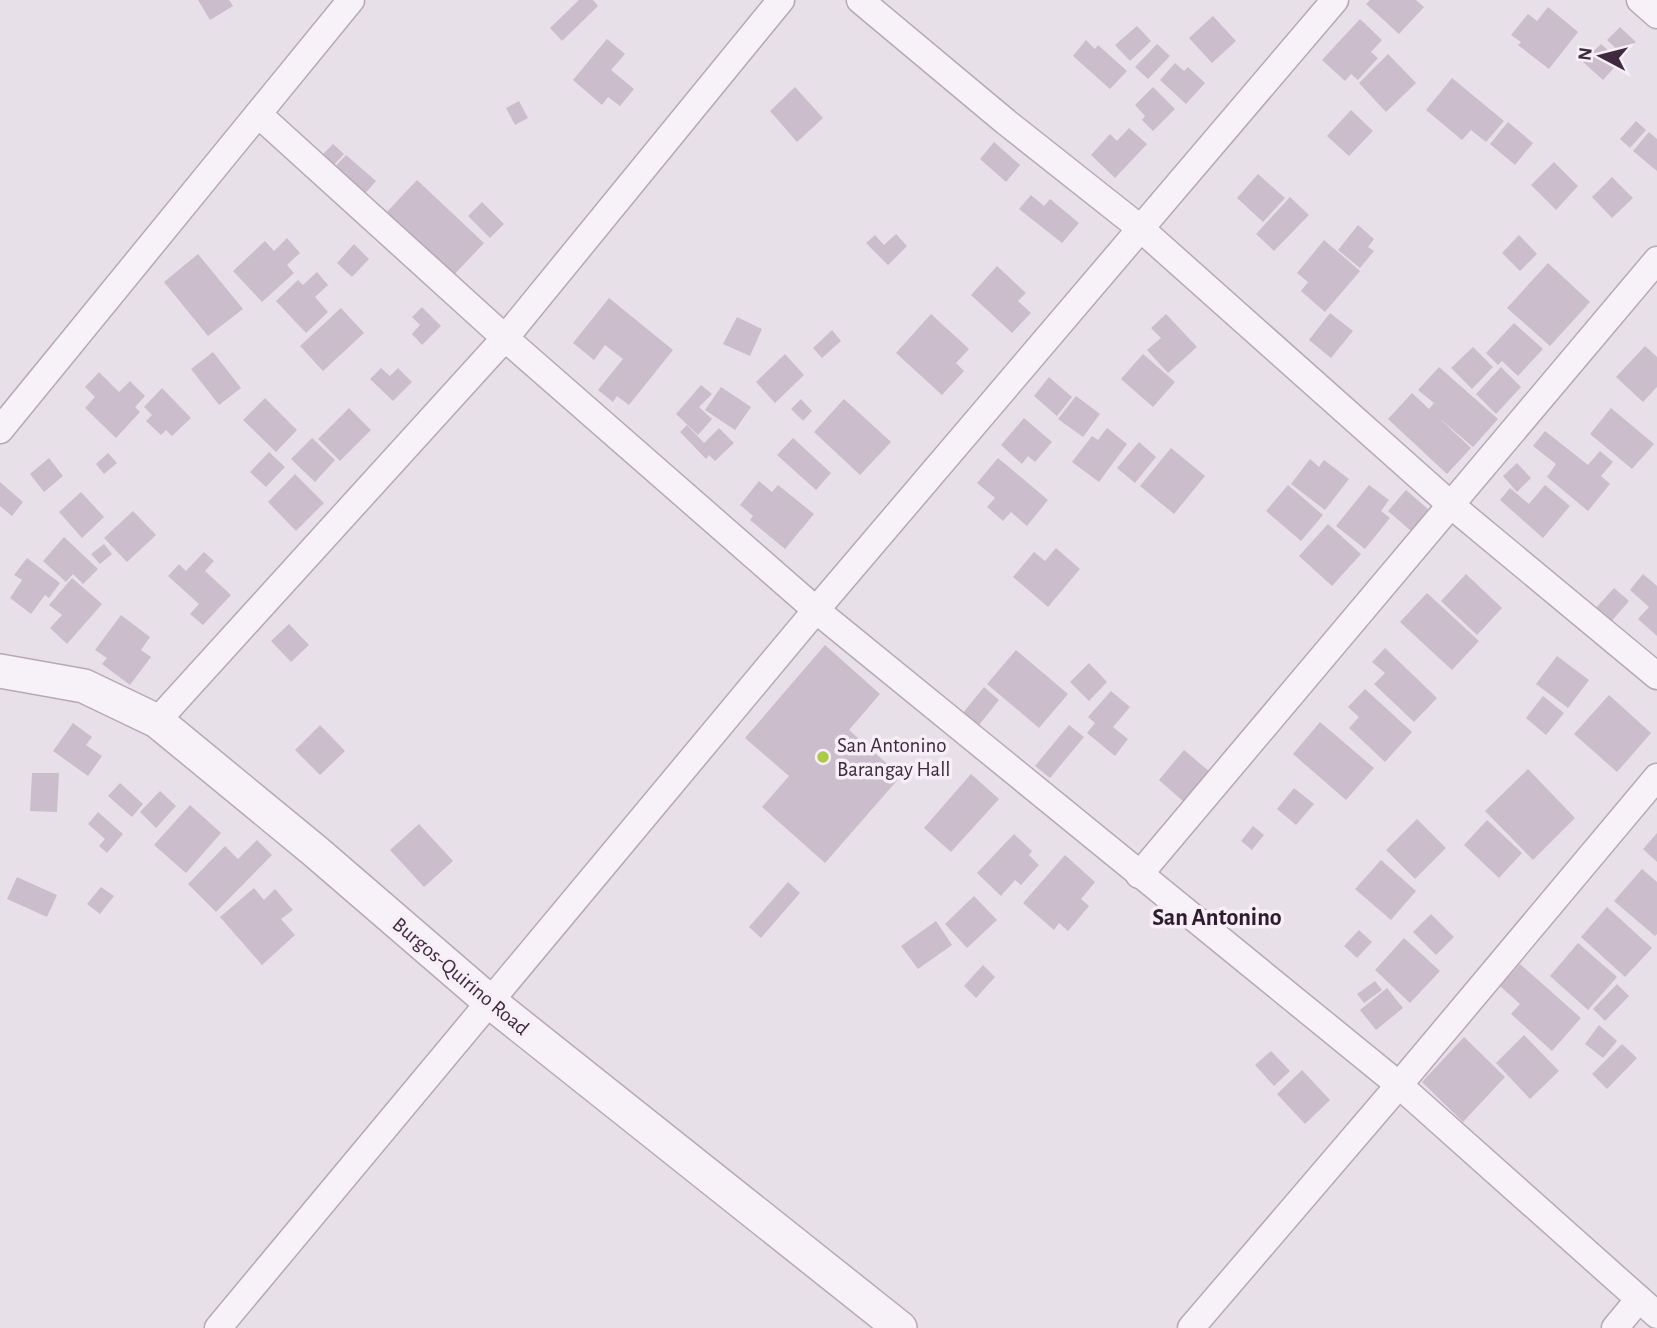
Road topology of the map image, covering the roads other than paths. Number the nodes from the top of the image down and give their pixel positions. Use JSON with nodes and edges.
{"nodes":[{"id":1,"x":351,"y":0,"type":"edge"},
{"id":2,"x":781,"y":0,"type":"edge"},
{"id":3,"x":860,"y":0,"type":"edge"},
{"id":4,"x":1335,"y":0,"type":"edge"},
{"id":5,"x":1640,"y":0,"type":"edge"},
{"id":6,"x":1657,"y":15,"type":"edge"},
{"id":7,"x":258,"y":114,"type":"junction"},
{"id":8,"x":1140,"y":228,"type":"junction"},
{"id":9,"x":1657,"y":260,"type":"edge"},
{"id":10,"x":505,"y":338,"type":"junction"},
{"id":11,"x":0,"y":430,"type":"edge"},
{"id":12,"x":1451,"y":505,"type":"junction"},
{"id":13,"x":817,"y":610,"type":"junction"},
{"id":14,"x":0,"y":671,"type":"edge"},
{"id":15,"x":1657,"y":676,"type":"edge"},
{"id":16,"x":157,"y":721,"type":"junction"},
{"id":17,"x":1657,"y":777,"type":"edge"},
{"id":18,"x":1139,"y":875,"type":"junction"},
{"id":19,"x":489,"y":1001,"type":"junction"},
{"id":20,"x":1399,"y":1085,"type":"junction"},
{"id":21,"x":1648,"y":1307,"type":"edge"},
{"id":22,"x":218,"y":1328,"type":"edge"},
{"id":23,"x":900,"y":1328,"type":"edge"},
{"id":24,"x":1191,"y":1328,"type":"edge"},
{"id":25,"x":1615,"y":1328,"type":"edge"}],
"edges":[{"from":1,"to":7,"type":"street"},
{"from":2,"to":10,"type":"street"},
{"from":3,"to":8,"type":"street"},
{"from":4,"to":8,"type":"street"},
{"from":5,"to":6,"type":"street"},
{"from":7,"to":10,"type":"street"},
{"from":7,"to":11,"type":"street"},
{"from":8,"to":12,"type":"street"},
{"from":8,"to":13,"type":"street"},
{"from":9,"to":12,"type":"street"},
{"from":10,"to":13,"type":"street"},
{"from":10,"to":16,"type":"street"},
{"from":12,"to":15,"type":"street"},
{"from":12,"to":18,"type":"street"},
{"from":13,"to":18,"type":"street"},
{"from":13,"to":19,"type":"street"},
{"from":14,"to":16,"type":"street","name":"Burgos-Quirino Road"},
{"from":16,"to":19,"type":"street","name":"Burgos-Quirino Road"},
{"from":17,"to":20,"type":"street"},
{"from":18,"to":20,"type":"street"},
{"from":19,"to":22,"type":"street"},
{"from":19,"to":23,"type":"street","name":"Burgos-Quirino Road"},
{"from":20,"to":21,"type":"street"},
{"from":20,"to":24,"type":"street"},
{"from":21,"to":25,"type":"street"}]}
